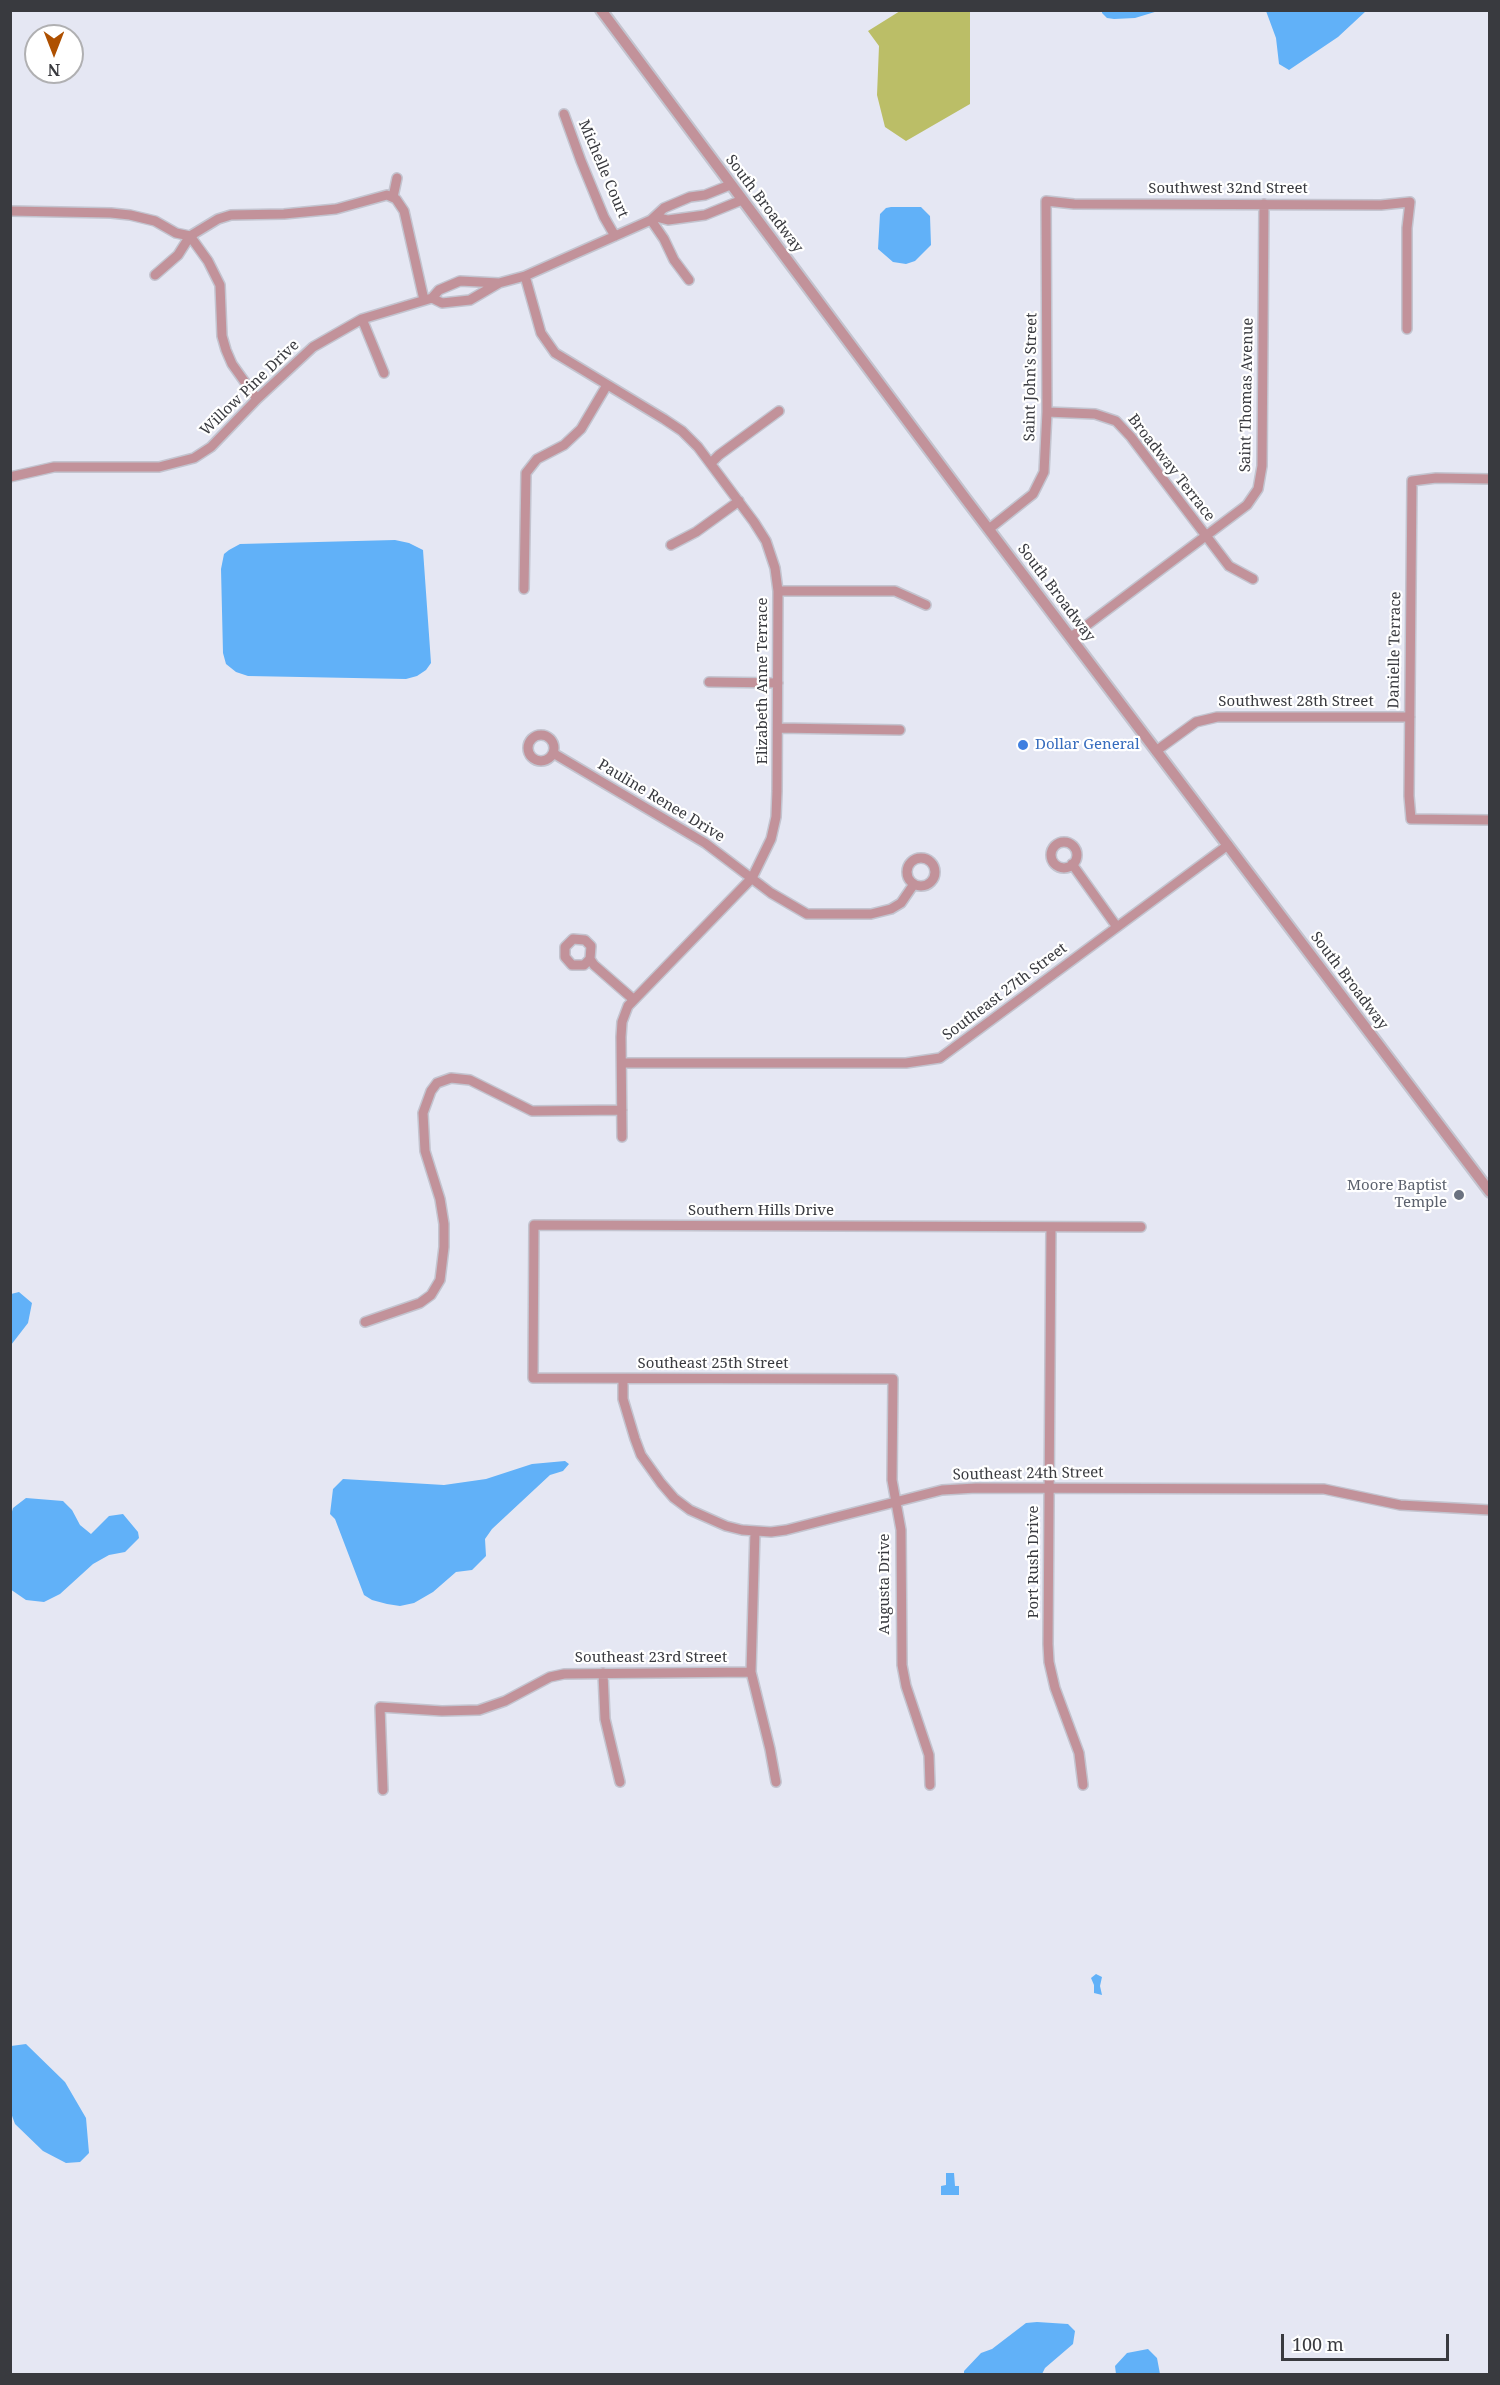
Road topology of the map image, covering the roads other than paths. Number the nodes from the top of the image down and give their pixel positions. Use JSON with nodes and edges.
{"nodes":[{"id":1,"x":602,"y":10,"type":"edge"},
{"id":2,"x":564,"y":114,"type":"dead end"},
{"id":3,"x":397,"y":178,"type":"dead end"},
{"id":4,"x":730,"y":185,"type":"junction"},
{"id":5,"x":393,"y":197,"type":"junction"},
{"id":6,"x":742,"y":200,"type":"junction"},
{"id":7,"x":1046,"y":201,"type":"joint"},
{"id":8,"x":1264,"y":204,"type":"junction"},
{"id":9,"x":10,"y":211,"type":"edge"},
{"id":10,"x":653,"y":219,"type":"junction"},
{"id":11,"x":190,"y":236,"type":"junction"},
{"id":12,"x":615,"y":236,"type":"junction"},
{"id":13,"x":155,"y":275,"type":"dead end"},
{"id":14,"x":525,"y":276,"type":"junction"},
{"id":15,"x":689,"y":280,"type":"dead end"},
{"id":16,"x":500,"y":283,"type":"junction"},
{"id":17,"x":428,"y":299,"type":"junction"},
{"id":18,"x":362,"y":320,"type":"junction"},
{"id":19,"x":1407,"y":329,"type":"dead end"},
{"id":20,"x":384,"y":373,"type":"dead end"},
{"id":21,"x":607,"y":385,"type":"junction"},
{"id":22,"x":257,"y":399,"type":"junction"},
{"id":23,"x":779,"y":411,"type":"dead end"},
{"id":24,"x":1047,"y":412,"type":"junction"},
{"id":25,"x":711,"y":463,"type":"junction"},
{"id":26,"x":10,"y":477,"type":"edge"},
{"id":27,"x":1490,"y":479,"type":"edge"},
{"id":28,"x":739,"y":501,"type":"junction"},
{"id":29,"x":989,"y":529,"type":"junction"},
{"id":30,"x":1205,"y":536,"type":"junction"},
{"id":31,"x":671,"y":545,"type":"dead end"},
{"id":32,"x":1253,"y":579,"type":"dead end"},
{"id":33,"x":524,"y":589,"type":"dead end"},
{"id":34,"x":778,"y":591,"type":"junction"},
{"id":35,"x":926,"y":605,"type":"dead end"},
{"id":36,"x":1071,"y":637,"type":"junction"},
{"id":37,"x":709,"y":682,"type":"dead end"},
{"id":38,"x":778,"y":683,"type":"junction"},
{"id":39,"x":1410,"y":717,"type":"junction"},
{"id":40,"x":778,"y":729,"type":"junction"},
{"id":41,"x":900,"y":730,"type":"dead end"},
{"id":42,"x":1156,"y":751,"type":"junction"},
{"id":43,"x":554,"y":753,"type":"dead end"},
{"id":44,"x":1490,"y":820,"type":"edge"},
{"id":45,"x":1228,"y":845,"type":"junction"},
{"id":46,"x":1072,"y":864,"type":"dead end"},
{"id":47,"x":752,"y":878,"type":"junction"},
{"id":48,"x":914,"y":884,"type":"dead end"},
{"id":49,"x":1117,"y":927,"type":"junction"},
{"id":50,"x":590,"y":959,"type":"dead end"},
{"id":51,"x":633,"y":999,"type":"junction"},
{"id":52,"x":622,"y":1063,"type":"junction"},
{"id":53,"x":622,"y":1110,"type":"junction"},
{"id":54,"x":622,"y":1137,"type":"dead end"},
{"id":55,"x":1490,"y":1192,"type":"edge"},
{"id":56,"x":1051,"y":1227,"type":"junction"},
{"id":57,"x":1141,"y":1227,"type":"dead end"},
{"id":58,"x":365,"y":1322,"type":"dead end"},
{"id":59,"x":533,"y":1378,"type":"joint"},
{"id":60,"x":623,"y":1379,"type":"junction"},
{"id":61,"x":892,"y":1379,"type":"joint"},
{"id":62,"x":1049,"y":1489,"type":"junction"},
{"id":63,"x":897,"y":1502,"type":"junction"},
{"id":64,"x":1490,"y":1510,"type":"edge"},
{"id":65,"x":754,"y":1531,"type":"junction"},
{"id":66,"x":603,"y":1672,"type":"junction"},
{"id":67,"x":751,"y":1672,"type":"junction"},
{"id":68,"x":620,"y":1782,"type":"dead end"},
{"id":69,"x":776,"y":1782,"type":"dead end"},
{"id":70,"x":930,"y":1785,"type":"dead end"},
{"id":71,"x":1083,"y":1785,"type":"dead end"},
{"id":72,"x":382,"y":1790,"type":"dead end"}],
"edges":[{"from":1,"to":4,"type":"street","name":"South Broadway"},
{"from":2,"to":12,"type":"street","name":"Michelle Court"},
{"from":3,"to":5,"type":"street"},
{"from":4,"to":6,"type":"street","name":"South Broadway"},
{"from":4,"to":10,"type":"street","name":"Willow Pine Drive"},
{"from":5,"to":11,"type":"street"},
{"from":5,"to":17,"type":"street"},
{"from":6,"to":10,"type":"street","name":"Willow Pine Drive"},
{"from":6,"to":29,"type":"street","name":"South Broadway"},
{"from":7,"to":8,"type":"street","name":"Southwest 32nd Street"},
{"from":7,"to":24,"type":"street","name":"Saint John's Street"},
{"from":8,"to":19,"type":"street","name":"Southwest 32nd Street"},
{"from":8,"to":30,"type":"street","name":"Saint Thomas Avenue"},
{"from":9,"to":11,"type":"street"},
{"from":10,"to":12,"type":"street","name":"Willow Pine Drive"},
{"from":10,"to":15,"type":"street"},
{"from":11,"to":13,"type":"street"},
{"from":11,"to":22,"type":"street"},
{"from":12,"to":14,"type":"street","name":"Willow Pine Drive"},
{"from":14,"to":16,"type":"street","name":"Willow Pine Drive"},
{"from":14,"to":21,"type":"street","name":"Elizabeth Anne Terrace"},
{"from":16,"to":17,"type":"street","name":"Willow Pine Drive"},
{"from":16,"to":17,"type":"street","name":"Willow Pine Drive"},
{"from":17,"to":18,"type":"street","name":"Willow Pine Drive"},
{"from":18,"to":20,"type":"street"},
{"from":18,"to":22,"type":"street","name":"Willow Pine Drive"},
{"from":21,"to":25,"type":"street","name":"Elizabeth Anne Terrace"},
{"from":21,"to":33,"type":"street"},
{"from":22,"to":26,"type":"street","name":"Willow Pine Drive"},
{"from":23,"to":25,"type":"street"},
{"from":24,"to":29,"type":"street","name":"Saint John's Street"},
{"from":24,"to":30,"type":"street","name":"Broadway Terrace"},
{"from":25,"to":28,"type":"street","name":"Elizabeth Anne Terrace"},
{"from":27,"to":39,"type":"street","name":"Danielle Terrace"},
{"from":28,"to":31,"type":"street"},
{"from":28,"to":34,"type":"street","name":"Elizabeth Anne Terrace"},
{"from":29,"to":36,"type":"street","name":"South Broadway"},
{"from":30,"to":32,"type":"street","name":"Broadway Terrace"},
{"from":30,"to":36,"type":"street","name":"Saint Thomas Avenue"},
{"from":34,"to":35,"type":"street"},
{"from":34,"to":38,"type":"street","name":"Elizabeth Anne Terrace"},
{"from":36,"to":42,"type":"street","name":"South Broadway"},
{"from":37,"to":38,"type":"street"},
{"from":38,"to":40,"type":"street","name":"Elizabeth Anne Terrace"},
{"from":39,"to":42,"type":"street","name":"Southwest 28th Street"},
{"from":39,"to":44,"type":"street","name":"Danielle Terrace"},
{"from":40,"to":41,"type":"street"},
{"from":40,"to":47,"type":"street","name":"Elizabeth Anne Terrace"},
{"from":42,"to":45,"type":"street","name":"South Broadway"},
{"from":43,"to":47,"type":"street","name":"Pauline Renee Drive"},
{"from":45,"to":49,"type":"street","name":"Southeast 27th Street"},
{"from":45,"to":55,"type":"street","name":"South Broadway"},
{"from":46,"to":49,"type":"street"},
{"from":47,"to":48,"type":"street","name":"Pauline Renee Drive"},
{"from":47,"to":51,"type":"street","name":"Elizabeth Anne Terrace"},
{"from":49,"to":52,"type":"street","name":"Southeast 27th Street"},
{"from":50,"to":51,"type":"street"},
{"from":51,"to":52,"type":"street","name":"Elizabeth Anne Terrace"},
{"from":52,"to":53,"type":"street","name":"Elizabeth Anne Terrace"},
{"from":53,"to":54,"type":"street","name":"Elizabeth Anne Terrace"},
{"from":53,"to":58,"type":"street"},
{"from":56,"to":57,"type":"street","name":"Southern Hills Drive"},
{"from":56,"to":59,"type":"street","name":"Southern Hills Drive"},
{"from":56,"to":62,"type":"street","name":"Port Rush Drive"},
{"from":59,"to":60,"type":"street","name":"Southeast 25th Street"},
{"from":60,"to":61,"type":"street","name":"Southeast 25th Street"},
{"from":60,"to":65,"type":"street","name":"Southeast 24th Street"},
{"from":61,"to":63,"type":"street","name":"Augusta Drive"},
{"from":62,"to":63,"type":"street","name":"Southeast 24th Street"},
{"from":62,"to":64,"type":"street","name":"Southeast 24th Street"},
{"from":62,"to":71,"type":"street","name":"Port Rush Drive"},
{"from":63,"to":65,"type":"street","name":"Southeast 24th Street"},
{"from":63,"to":70,"type":"street","name":"Augusta Drive"},
{"from":65,"to":67,"type":"street"},
{"from":66,"to":67,"type":"street","name":"Southeast 23rd Street"},
{"from":66,"to":68,"type":"street"},
{"from":66,"to":72,"type":"street","name":"Southeast 23rd Street"},
{"from":67,"to":69,"type":"street"}]}
